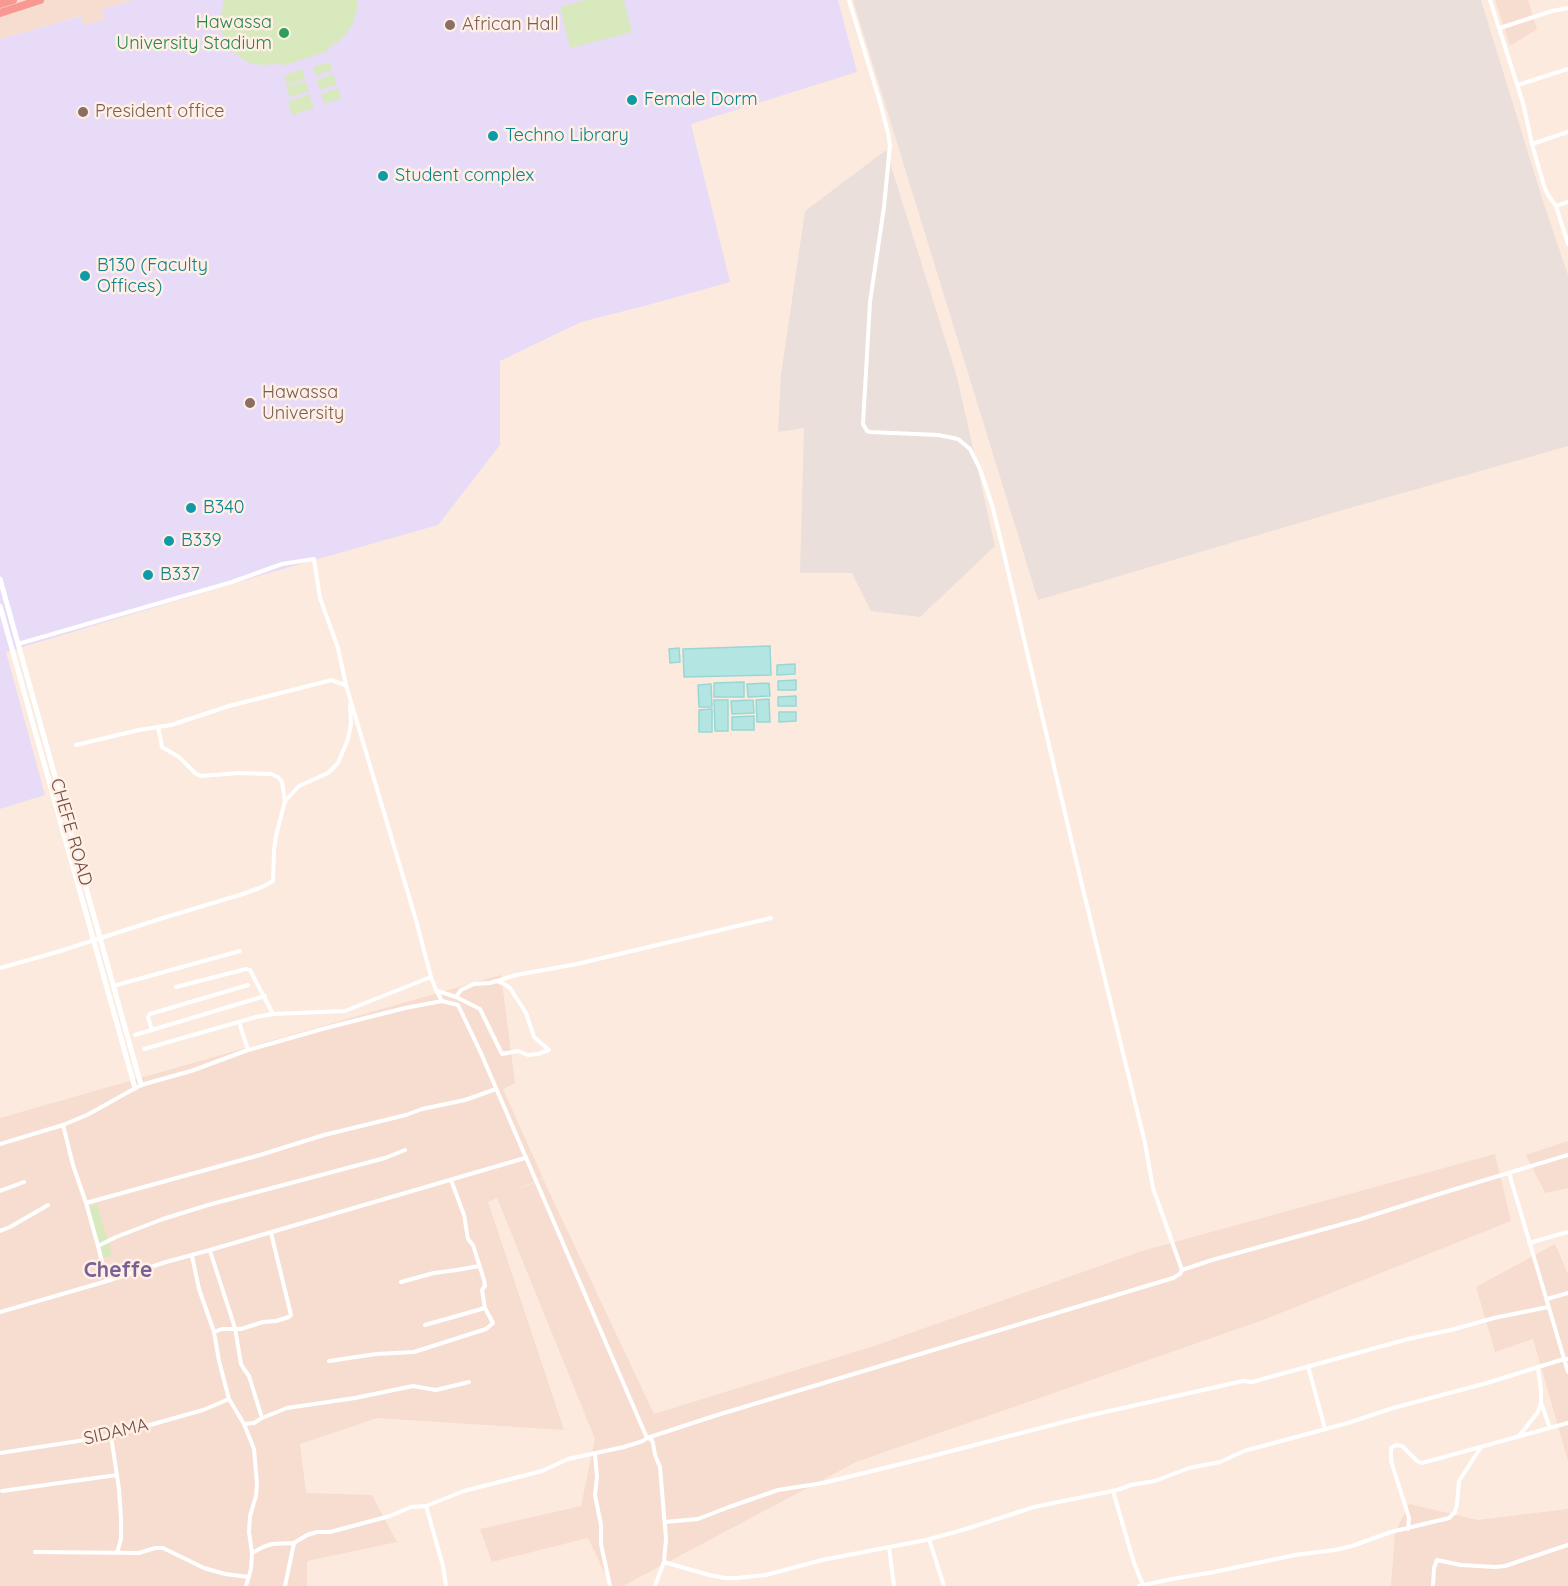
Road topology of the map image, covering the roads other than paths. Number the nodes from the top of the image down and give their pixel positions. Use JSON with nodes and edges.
{"nodes":[{"id":1,"x":13,"y":0,"type":"edge"},
{"id":2,"x":40,"y":0,"type":"edge"},
{"id":3,"x":849,"y":0,"type":"edge"},
{"id":4,"x":1490,"y":0,"type":"edge"},
{"id":5,"x":0,"y":4,"type":"edge"},
{"id":6,"x":1568,"y":8,"type":"edge"},
{"id":7,"x":0,"y":13,"type":"edge"},
{"id":8,"x":1500,"y":28,"type":"junction"},
{"id":9,"x":1568,"y":69,"type":"edge"},
{"id":10,"x":1518,"y":85,"type":"junction"},
{"id":11,"x":1568,"y":132,"type":"edge"},
{"id":12,"x":1532,"y":144,"type":"junction"},
{"id":13,"x":1568,"y":202,"type":"edge"},
{"id":14,"x":1556,"y":206,"type":"junction"},
{"id":15,"x":1568,"y":244,"type":"edge"},
{"id":16,"x":0,"y":579,"type":"edge"},
{"id":17,"x":0,"y":606,"type":"edge"},
{"id":18,"x":18,"y":644,"type":"junction"},
{"id":19,"x":346,"y":685,"type":"junction"},
{"id":20,"x":349,"y":698,"type":"junction"},
{"id":21,"x":158,"y":727,"type":"junction"},
{"id":22,"x":76,"y":745,"type":"dead end"},
{"id":23,"x":285,"y":801,"type":"junction"},
{"id":24,"x":771,"y":918,"type":"dead end"},
{"id":25,"x":100,"y":937,"type":"junction"},
{"id":26,"x":93,"y":940,"type":"junction"},
{"id":27,"x":240,"y":951,"type":"dead end"},
{"id":28,"x":0,"y":968,"type":"edge"},
{"id":29,"x":431,"y":977,"type":"junction"},
{"id":30,"x":496,"y":981,"type":"junction"},
{"id":31,"x":248,"y":985,"type":"dead end"},
{"id":32,"x":114,"y":986,"type":"junction"},
{"id":33,"x":176,"y":987,"type":"dead end"},
{"id":34,"x":106,"y":988,"type":"junction"},
{"id":35,"x":436,"y":990,"type":"junction"},
{"id":36,"x":265,"y":996,"type":"junction"},
{"id":37,"x":456,"y":997,"type":"junction"},
{"id":38,"x":442,"y":1001,"type":"junction"},
{"id":39,"x":273,"y":1014,"type":"junction"},
{"id":40,"x":238,"y":1022,"type":"junction"},
{"id":41,"x":152,"y":1030,"type":"junction"},
{"id":42,"x":135,"y":1035,"type":"dead end"},
{"id":43,"x":144,"y":1049,"type":"dead end"},
{"id":44,"x":248,"y":1050,"type":"junction"},
{"id":45,"x":141,"y":1084,"type":"junction"},
{"id":46,"x":135,"y":1088,"type":"junction"},
{"id":47,"x":496,"y":1089,"type":"junction"},
{"id":48,"x":63,"y":1125,"type":"junction"},
{"id":49,"x":0,"y":1144,"type":"edge"},
{"id":50,"x":405,"y":1150,"type":"dead end"},
{"id":51,"x":1568,"y":1155,"type":"edge"},
{"id":52,"x":525,"y":1158,"type":"junction"},
{"id":53,"x":1509,"y":1173,"type":"junction"},
{"id":54,"x":451,"y":1180,"type":"junction"},
{"id":55,"x":24,"y":1182,"type":"dead end"},
{"id":56,"x":0,"y":1191,"type":"edge"},
{"id":57,"x":86,"y":1203,"type":"junction"},
{"id":58,"x":48,"y":1205,"type":"dead end"},
{"id":59,"x":0,"y":1231,"type":"edge"},
{"id":60,"x":1568,"y":1232,"type":"edge"},
{"id":61,"x":271,"y":1233,"type":"junction"},
{"id":62,"x":1529,"y":1243,"type":"junction"},
{"id":63,"x":98,"y":1246,"type":"junction"},
{"id":64,"x":210,"y":1250,"type":"junction"},
{"id":65,"x":192,"y":1256,"type":"junction"},
{"id":66,"x":478,"y":1266,"type":"junction"},
{"id":67,"x":1182,"y":1270,"type":"junction"},
{"id":68,"x":107,"y":1281,"type":"junction"},
{"id":69,"x":401,"y":1282,"type":"dead end"},
{"id":70,"x":1568,"y":1293,"type":"edge"},
{"id":71,"x":1546,"y":1299,"type":"junction"},
{"id":72,"x":1548,"y":1307,"type":"junction"},
{"id":73,"x":485,"y":1308,"type":"junction"},
{"id":74,"x":0,"y":1312,"type":"edge"},
{"id":75,"x":424,"y":1325,"type":"dead end"},
{"id":76,"x":235,"y":1328,"type":"junction"},
{"id":77,"x":214,"y":1332,"type":"junction"},
{"id":78,"x":1566,"y":1359,"type":"edge"},
{"id":79,"x":329,"y":1361,"type":"dead end"},
{"id":80,"x":1308,"y":1366,"type":"junction"},
{"id":81,"x":1538,"y":1368,"type":"junction"},
{"id":82,"x":1568,"y":1372,"type":"edge"},
{"id":83,"x":469,"y":1382,"type":"dead end"},
{"id":84,"x":229,"y":1399,"type":"junction"},
{"id":85,"x":1541,"y":1402,"type":"junction"},
{"id":86,"x":262,"y":1418,"type":"junction"},
{"id":87,"x":1568,"y":1423,"type":"edge"},
{"id":88,"x":244,"y":1424,"type":"junction"},
{"id":89,"x":1550,"y":1428,"type":"junction"},
{"id":90,"x":1325,"y":1429,"type":"junction"},
{"id":91,"x":111,"y":1436,"type":"junction"},
{"id":92,"x":1519,"y":1436,"type":"junction"},
{"id":93,"x":647,"y":1438,"type":"junction"},
{"id":94,"x":1481,"y":1448,"type":"junction"},
{"id":95,"x":0,"y":1453,"type":"edge"},
{"id":96,"x":595,"y":1454,"type":"junction"},
{"id":97,"x":117,"y":1475,"type":"junction"},
{"id":98,"x":3,"y":1491,"type":"dead end"},
{"id":99,"x":1113,"y":1491,"type":"junction"},
{"id":100,"x":426,"y":1506,"type":"junction"},
{"id":101,"x":665,"y":1522,"type":"junction"},
{"id":102,"x":1408,"y":1528,"type":"junction"},
{"id":103,"x":929,"y":1539,"type":"junction"},
{"id":104,"x":294,"y":1544,"type":"junction"},
{"id":105,"x":1568,"y":1545,"type":"edge"},
{"id":106,"x":889,"y":1547,"type":"junction"},
{"id":107,"x":35,"y":1552,"type":"dead end"},
{"id":108,"x":117,"y":1553,"type":"junction"},
{"id":109,"x":252,"y":1553,"type":"junction"},
{"id":110,"x":664,"y":1562,"type":"junction"},
{"id":111,"x":249,"y":1577,"type":"junction"},
{"id":112,"x":1141,"y":1585,"type":"edge"},
{"id":113,"x":246,"y":1586,"type":"edge"},
{"id":114,"x":285,"y":1586,"type":"edge"},
{"id":115,"x":446,"y":1586,"type":"edge"},
{"id":116,"x":610,"y":1586,"type":"edge"},
{"id":117,"x":656,"y":1586,"type":"edge"},
{"id":118,"x":894,"y":1586,"type":"edge"},
{"id":119,"x":944,"y":1586,"type":"edge"},
{"id":120,"x":1433,"y":1586,"type":"edge"}],
"edges":[{"from":1,"to":5,"type":"highway"},
{"from":2,"to":7,"type":"highway"},
{"from":3,"to":67,"type":"street"},
{"from":4,"to":8,"type":"street"},
{"from":6,"to":8,"type":"street"},
{"from":8,"to":10,"type":"street"},
{"from":9,"to":10,"type":"street"},
{"from":10,"to":12,"type":"street"},
{"from":11,"to":12,"type":"street"},
{"from":12,"to":14,"type":"street"},
{"from":13,"to":14,"type":"street"},
{"from":14,"to":15,"type":"street"},
{"from":16,"to":18,"type":"street","name":"CHEFE ROAD"},
{"from":17,"to":26,"type":"street","name":"CHEFE ROAD"},
{"from":18,"to":19,"type":"street"},
{"from":18,"to":25,"type":"street","name":"CHEFE ROAD"},
{"from":19,"to":20,"type":"street"},
{"from":19,"to":21,"type":"street"},
{"from":20,"to":23,"type":"street"},
{"from":20,"to":29,"type":"street"},
{"from":21,"to":22,"type":"street"},
{"from":21,"to":23,"type":"street"},
{"from":23,"to":25,"type":"street"},
{"from":24,"to":30,"type":"street"},
{"from":25,"to":26,"type":"street"},
{"from":25,"to":32,"type":"street","name":"CHEFE ROAD"},
{"from":26,"to":28,"type":"street"},
{"from":26,"to":34,"type":"street","name":"CHEFE ROAD"},
{"from":27,"to":32,"type":"street"},
{"from":29,"to":35,"type":"street"},
{"from":29,"to":39,"type":"street"},
{"from":30,"to":37,"type":"street"},
{"from":30,"to":37,"type":"street"},
{"from":31,"to":41,"type":"street"},
{"from":32,"to":34,"type":"street"},
{"from":32,"to":45,"type":"street","name":"CHEFE ROAD"},
{"from":33,"to":36,"type":"street"},
{"from":34,"to":46,"type":"street","name":"CHEFE ROAD"},
{"from":35,"to":37,"type":"street"},
{"from":35,"to":38,"type":"street"},
{"from":36,"to":39,"type":"street"},
{"from":36,"to":41,"type":"street"},
{"from":38,"to":44,"type":"street"},
{"from":38,"to":47,"type":"street"},
{"from":39,"to":40,"type":"street"},
{"from":40,"to":43,"type":"street"},
{"from":40,"to":44,"type":"street"},
{"from":41,"to":42,"type":"street"},
{"from":44,"to":45,"type":"street"},
{"from":45,"to":46,"type":"street"},
{"from":46,"to":48,"type":"street"},
{"from":47,"to":52,"type":"street"},
{"from":47,"to":57,"type":"street"},
{"from":48,"to":49,"type":"street"},
{"from":48,"to":57,"type":"street"},
{"from":50,"to":63,"type":"street"},
{"from":51,"to":53,"type":"street"},
{"from":52,"to":54,"type":"street"},
{"from":52,"to":93,"type":"street"},
{"from":53,"to":62,"type":"street"},
{"from":53,"to":67,"type":"street"},
{"from":54,"to":61,"type":"street"},
{"from":54,"to":66,"type":"street"},
{"from":55,"to":56,"type":"street"},
{"from":57,"to":63,"type":"street"},
{"from":58,"to":59,"type":"street"},
{"from":60,"to":62,"type":"street"},
{"from":61,"to":64,"type":"street"},
{"from":61,"to":76,"type":"street"},
{"from":62,"to":71,"type":"street"},
{"from":63,"to":68,"type":"street"},
{"from":64,"to":65,"type":"street"},
{"from":64,"to":76,"type":"street"},
{"from":65,"to":68,"type":"street"},
{"from":65,"to":77,"type":"street"},
{"from":66,"to":69,"type":"street"},
{"from":66,"to":73,"type":"street"},
{"from":67,"to":93,"type":"street"},
{"from":68,"to":74,"type":"street"},
{"from":70,"to":71,"type":"street"},
{"from":71,"to":72,"type":"street"},
{"from":72,"to":78,"type":"street"},
{"from":72,"to":80,"type":"street"},
{"from":73,"to":75,"type":"street"},
{"from":73,"to":79,"type":"street"},
{"from":76,"to":77,"type":"street"},
{"from":76,"to":86,"type":"street"},
{"from":77,"to":84,"type":"street"},
{"from":78,"to":81,"type":"street"},
{"from":78,"to":82,"type":"street"},
{"from":80,"to":90,"type":"street"},
{"from":80,"to":101,"type":"street"},
{"from":81,"to":85,"type":"street"},
{"from":81,"to":90,"type":"street"},
{"from":83,"to":86,"type":"street"},
{"from":84,"to":88,"type":"street"},
{"from":84,"to":91,"type":"street","name":"SIDAMA"},
{"from":85,"to":89,"type":"street"},
{"from":85,"to":92,"type":"street"},
{"from":86,"to":88,"type":"street"},
{"from":87,"to":89,"type":"street"},
{"from":88,"to":109,"type":"street"},
{"from":89,"to":92,"type":"street"},
{"from":90,"to":99,"type":"street"},
{"from":91,"to":95,"type":"street","name":"SIDAMA"},
{"from":91,"to":97,"type":"street"},
{"from":92,"to":94,"type":"street"},
{"from":93,"to":96,"type":"street"},
{"from":93,"to":101,"type":"street"},
{"from":94,"to":102,"type":"street"},
{"from":94,"to":102,"type":"street"},
{"from":96,"to":100,"type":"street"},
{"from":96,"to":116,"type":"street"},
{"from":97,"to":98,"type":"street"},
{"from":97,"to":108,"type":"street"},
{"from":99,"to":103,"type":"street"},
{"from":99,"to":112,"type":"street"},
{"from":100,"to":104,"type":"street"},
{"from":100,"to":115,"type":"street"},
{"from":101,"to":110,"type":"street"},
{"from":102,"to":112,"type":"street"},
{"from":103,"to":106,"type":"street"},
{"from":103,"to":119,"type":"street"},
{"from":104,"to":109,"type":"street"},
{"from":104,"to":114,"type":"street"},
{"from":105,"to":120,"type":"street"},
{"from":106,"to":110,"type":"street"},
{"from":106,"to":118,"type":"street"},
{"from":107,"to":108,"type":"street"},
{"from":108,"to":111,"type":"street"},
{"from":109,"to":111,"type":"street"},
{"from":110,"to":117,"type":"street"},
{"from":111,"to":113,"type":"street"}]}
